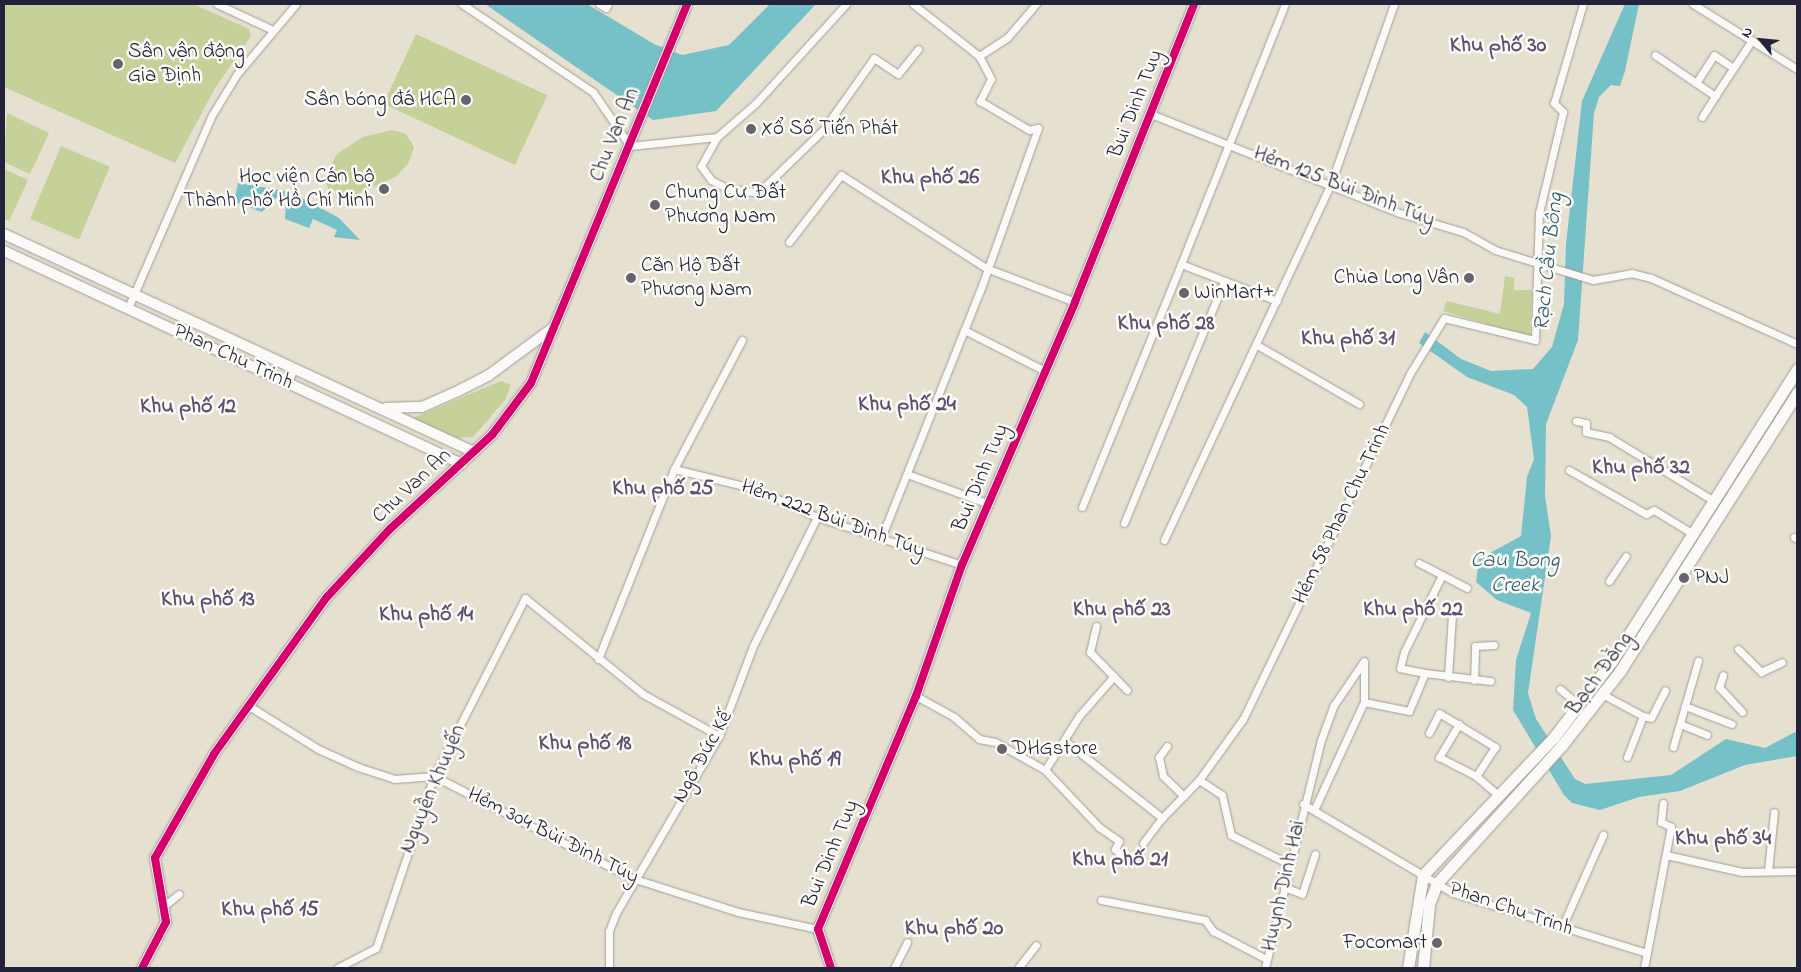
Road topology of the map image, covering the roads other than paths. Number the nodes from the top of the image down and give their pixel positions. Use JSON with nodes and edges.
{"nodes":[{"id":1,"x":217,"y":4,"type":"edge"},
{"id":2,"x":296,"y":4,"type":"edge"},
{"id":3,"x":462,"y":4,"type":"edge"},
{"id":4,"x":599,"y":4,"type":"edge"},
{"id":5,"x":687,"y":4,"type":"edge"},
{"id":6,"x":846,"y":4,"type":"edge"},
{"id":7,"x":913,"y":4,"type":"edge"},
{"id":8,"x":1036,"y":4,"type":"edge"},
{"id":9,"x":1194,"y":4,"type":"edge"},
{"id":10,"x":1285,"y":4,"type":"edge"},
{"id":11,"x":1394,"y":4,"type":"edge"},
{"id":12,"x":1583,"y":4,"type":"edge"},
{"id":13,"x":1693,"y":4,"type":"edge"},
{"id":14,"x":607,"y":6,"type":"edge"},
{"id":15,"x":273,"y":30,"type":"junction"},
{"id":16,"x":1752,"y":40,"type":"junction"},
{"id":17,"x":918,"y":49,"type":"dead end"},
{"id":18,"x":1655,"y":55,"type":"dead end"},
{"id":19,"x":979,"y":56,"type":"junction"},
{"id":20,"x":1733,"y":68,"type":"junction"},
{"id":21,"x":1797,"y":69,"type":"edge"},
{"id":22,"x":1696,"y":83,"type":"junction"},
{"id":23,"x":1715,"y":96,"type":"junction"},
{"id":24,"x":1151,"y":114,"type":"junction"},
{"id":25,"x":1702,"y":117,"type":"dead end"},
{"id":26,"x":717,"y":137,"type":"junction"},
{"id":27,"x":1230,"y":142,"type":"junction"},
{"id":28,"x":630,"y":146,"type":"junction"},
{"id":29,"x":1331,"y":183,"type":"junction"},
{"id":30,"x":4,"y":234,"type":"edge"},
{"id":31,"x":16,"y":240,"type":"junction"},
{"id":32,"x":789,"y":242,"type":"dead end"},
{"id":33,"x":6,"y":252,"type":"edge"},
{"id":34,"x":1536,"y":263,"type":"junction"},
{"id":35,"x":1181,"y":264,"type":"junction"},
{"id":36,"x":986,"y":268,"type":"junction"},
{"id":37,"x":1224,"y":281,"type":"junction"},
{"id":38,"x":134,"y":294,"type":"junction"},
{"id":39,"x":1277,"y":301,"type":"junction"},
{"id":40,"x":1075,"y":302,"type":"junction"},
{"id":41,"x":128,"y":308,"type":"junction"},
{"id":42,"x":555,"y":327,"type":"junction"},
{"id":43,"x":964,"y":330,"type":"junction"},
{"id":44,"x":742,"y":340,"type":"dead end"},
{"id":45,"x":1797,"y":344,"type":"edge"},
{"id":46,"x":1257,"y":345,"type":"junction"},
{"id":47,"x":294,"y":369,"type":"junction"},
{"id":48,"x":1797,"y":369,"type":"edge"},
{"id":49,"x":1045,"y":371,"type":"junction"},
{"id":50,"x":287,"y":383,"type":"junction"},
{"id":51,"x":1797,"y":393,"type":"edge"},
{"id":52,"x":1359,"y":404,"type":"dead end"},
{"id":53,"x":377,"y":407,"type":"junction"},
{"id":54,"x":1576,"y":422,"type":"dead end"},
{"id":55,"x":474,"y":452,"type":"junction"},
{"id":56,"x":462,"y":464,"type":"junction"},
{"id":57,"x":674,"y":468,"type":"junction"},
{"id":58,"x":1569,"y":470,"type":"dead end"},
{"id":59,"x":907,"y":474,"type":"junction"},
{"id":60,"x":1714,"y":501,"type":"junction"},
{"id":61,"x":989,"y":504,"type":"junction"},
{"id":62,"x":1082,"y":507,"type":"dead end"},
{"id":63,"x":1724,"y":508,"type":"junction"},
{"id":64,"x":818,"y":517,"type":"junction"},
{"id":65,"x":1124,"y":523,"type":"dead end"},
{"id":66,"x":1693,"y":534,"type":"junction"},
{"id":67,"x":881,"y":538,"type":"junction"},
{"id":68,"x":1164,"y":540,"type":"dead end"},
{"id":69,"x":1626,"y":556,"type":"dead end"},
{"id":70,"x":1419,"y":563,"type":"dead end"},
{"id":71,"x":962,"y":565,"type":"junction"},
{"id":72,"x":1442,"y":575,"type":"junction"},
{"id":73,"x":1609,"y":581,"type":"dead end"},
{"id":74,"x":1467,"y":588,"type":"dead end"},
{"id":75,"x":1452,"y":615,"type":"dead end"},
{"id":76,"x":1096,"y":626,"type":"dead end"},
{"id":77,"x":1494,"y":645,"type":"dead end"},
{"id":78,"x":1738,"y":649,"type":"dead end"},
{"id":79,"x":598,"y":659,"type":"junction"},
{"id":80,"x":1698,"y":661,"type":"dead end"},
{"id":81,"x":1782,"y":662,"type":"dead end"},
{"id":82,"x":1425,"y":673,"type":"junction"},
{"id":83,"x":1723,"y":675,"type":"dead end"},
{"id":84,"x":1114,"y":676,"type":"junction"},
{"id":85,"x":1448,"y":677,"type":"junction"},
{"id":86,"x":1474,"y":680,"type":"junction"},
{"id":87,"x":1492,"y":681,"type":"dead end"},
{"id":88,"x":1560,"y":689,"type":"dead end"},
{"id":89,"x":1127,"y":690,"type":"dead end"},
{"id":90,"x":1665,"y":690,"type":"dead end"},
{"id":91,"x":1602,"y":694,"type":"junction"},
{"id":92,"x":916,"y":696,"type":"junction"},
{"id":93,"x":1364,"y":702,"type":"junction"},
{"id":94,"x":1579,"y":705,"type":"junction"},
{"id":95,"x":249,"y":706,"type":"junction"},
{"id":96,"x":1685,"y":706,"type":"junction"},
{"id":97,"x":1742,"y":712,"type":"dead end"},
{"id":98,"x":1643,"y":716,"type":"junction"},
{"id":99,"x":1459,"y":724,"type":"junction"},
{"id":100,"x":1680,"y":724,"type":"junction"},
{"id":101,"x":1732,"y":724,"type":"dead end"},
{"id":102,"x":1428,"y":733,"type":"dead end"},
{"id":103,"x":719,"y":736,"type":"junction"},
{"id":104,"x":1707,"y":736,"type":"dead end"},
{"id":105,"x":1066,"y":741,"type":"junction"},
{"id":106,"x":1558,"y":741,"type":"junction"},
{"id":107,"x":1167,"y":746,"type":"dead end"},
{"id":108,"x":1673,"y":747,"type":"dead end"},
{"id":109,"x":1627,"y":757,"type":"dead end"},
{"id":110,"x":1045,"y":770,"type":"junction"},
{"id":111,"x":434,"y":776,"type":"junction"},
{"id":112,"x":1476,"y":776,"type":"junction"},
{"id":113,"x":1199,"y":780,"type":"junction"},
{"id":114,"x":1184,"y":796,"type":"junction"},
{"id":115,"x":1499,"y":796,"type":"junction"},
{"id":116,"x":1303,"y":804,"type":"junction"},
{"id":117,"x":1663,"y":804,"type":"dead end"},
{"id":118,"x":1314,"y":810,"type":"junction"},
{"id":119,"x":1774,"y":812,"type":"dead end"},
{"id":120,"x":1162,"y":818,"type":"junction"},
{"id":121,"x":1603,"y":835,"type":"dead end"},
{"id":122,"x":1143,"y":843,"type":"dead end"},
{"id":123,"x":1315,"y":854,"type":"dead end"},
{"id":124,"x":1666,"y":855,"type":"junction"},
{"id":125,"x":1128,"y":861,"type":"dead end"},
{"id":126,"x":1289,"y":864,"type":"junction"},
{"id":127,"x":1768,"y":871,"type":"junction"},
{"id":128,"x":1797,"y":871,"type":"edge"},
{"id":129,"x":1423,"y":875,"type":"junction"},
{"id":130,"x":632,"y":878,"type":"junction"},
{"id":131,"x":1437,"y":883,"type":"junction"},
{"id":132,"x":1284,"y":887,"type":"junction"},
{"id":133,"x":179,"y":894,"type":"dead end"},
{"id":134,"x":1101,"y":900,"type":"dead end"},
{"id":135,"x":164,"y":906,"type":"junction"},
{"id":136,"x":1562,"y":927,"type":"junction"},
{"id":137,"x":818,"y":929,"type":"junction"},
{"id":138,"x":907,"y":942,"type":"dead end"},
{"id":139,"x":1036,"y":945,"type":"dead end"},
{"id":140,"x":1647,"y":953,"type":"junction"},
{"id":141,"x":1266,"y":959,"type":"junction"},
{"id":142,"x":142,"y":968,"type":"edge"},
{"id":143,"x":337,"y":968,"type":"edge"},
{"id":144,"x":609,"y":968,"type":"edge"},
{"id":145,"x":831,"y":968,"type":"edge"},
{"id":146,"x":894,"y":968,"type":"edge"},
{"id":147,"x":1018,"y":968,"type":"edge"},
{"id":148,"x":1265,"y":968,"type":"edge"},
{"id":149,"x":1408,"y":968,"type":"edge"},
{"id":150,"x":1423,"y":968,"type":"edge"},
{"id":151,"x":1644,"y":968,"type":"edge"}],
"edges":[{"from":1,"to":15,"type":"street"},
{"from":2,"to":15,"type":"street"},
{"from":3,"to":28,"type":"street"},
{"from":4,"to":14,"type":"street"},
{"from":5,"to":28,"type":"street","name":"Chu Van An"},
{"from":6,"to":26,"type":"street"},
{"from":7,"to":19,"type":"street"},
{"from":8,"to":19,"type":"street"},
{"from":9,"to":24,"type":"street","name":"Bui Dinh Tuy"},
{"from":10,"to":27,"type":"street"},
{"from":11,"to":29,"type":"street"},
{"from":12,"to":34,"type":"street"},
{"from":13,"to":16,"type":"street"},
{"from":15,"to":38,"type":"street"},
{"from":16,"to":20,"type":"street"},
{"from":16,"to":21,"type":"street"},
{"from":17,"to":26,"type":"street"},
{"from":18,"to":22,"type":"street"},
{"from":19,"to":36,"type":"street"},
{"from":20,"to":22,"type":"street"},
{"from":20,"to":23,"type":"street"},
{"from":22,"to":23,"type":"street"},
{"from":23,"to":25,"type":"street"},
{"from":24,"to":27,"type":"street","name":"Hẻm 125 Bùi Đình Túy"},
{"from":24,"to":40,"type":"street","name":"Bui Dinh Tuy"},
{"from":26,"to":28,"type":"street"},
{"from":27,"to":29,"type":"street","name":"Hẻm 125 Bùi Đình Túy"},
{"from":27,"to":35,"type":"street"},
{"from":28,"to":42,"type":"street","name":"Chu Van An"},
{"from":29,"to":34,"type":"street","name":"Hẻm 125 Bùi Đình Túy"},
{"from":29,"to":39,"type":"street"},
{"from":30,"to":31,"type":"street","name":"Phan Chu Trinh"},
{"from":31,"to":33,"type":"street"},
{"from":31,"to":38,"type":"street","name":"Phan Chu Trinh"},
{"from":32,"to":36,"type":"street"},
{"from":33,"to":41,"type":"street","name":"Phan Chu Trinh"},
{"from":34,"to":45,"type":"street","name":"Hẻm 125 Bùi Đình Túy"},
{"from":34,"to":113,"type":"street","name":"Hẻm 58 Phan Chu Trinh"},
{"from":35,"to":37,"type":"street"},
{"from":35,"to":62,"type":"street"},
{"from":36,"to":40,"type":"street"},
{"from":36,"to":43,"type":"street"},
{"from":37,"to":39,"type":"street"},
{"from":37,"to":65,"type":"street"},
{"from":38,"to":41,"type":"street"},
{"from":38,"to":47,"type":"street","name":"Phan Chu Trinh"},
{"from":39,"to":46,"type":"street"},
{"from":40,"to":49,"type":"street","name":"Bui Dinh Tuy"},
{"from":41,"to":50,"type":"street","name":"Phan Chu Trinh"},
{"from":42,"to":53,"type":"street","name":"Phan Chu Trinh"},
{"from":42,"to":55,"type":"street","name":"Chu Van An"},
{"from":43,"to":49,"type":"street"},
{"from":43,"to":59,"type":"street"},
{"from":44,"to":57,"type":"street"},
{"from":46,"to":52,"type":"street"},
{"from":46,"to":68,"type":"street"},
{"from":47,"to":50,"type":"street"},
{"from":47,"to":53,"type":"street","name":"Phan Chu Trinh"},
{"from":48,"to":60,"type":"main road","name":"Bạch Đằng"},
{"from":49,"to":61,"type":"street","name":"Bui Dinh Tuy"},
{"from":50,"to":56,"type":"street","name":"Phan Chu Trinh"},
{"from":51,"to":63,"type":"main road","name":"Bạch Đằng"},
{"from":53,"to":55,"type":"street","name":"Phan Chu Trinh"},
{"from":54,"to":60,"type":"street"},
{"from":55,"to":56,"type":"street","name":"Chu Van An"},
{"from":56,"to":95,"type":"street","name":"Chu Van An"},
{"from":57,"to":64,"type":"street","name":"Hẻm 222 Bùi Đình Túy"},
{"from":57,"to":79,"type":"street"},
{"from":58,"to":66,"type":"street"},
{"from":59,"to":61,"type":"street"},
{"from":59,"to":67,"type":"street"},
{"from":60,"to":63,"type":"main road"},
{"from":60,"to":66,"type":"main road","name":"Bạch Đằng"},
{"from":61,"to":71,"type":"street","name":"Bui Dinh Tuy"},
{"from":63,"to":91,"type":"main road","name":"Bạch Đằng"},
{"from":64,"to":67,"type":"street","name":"Hẻm 222 Bùi Đình Túy"},
{"from":64,"to":103,"type":"street","name":"Ngô Đức Kế"},
{"from":66,"to":94,"type":"main road","name":"Bạch Đằng"},
{"from":67,"to":71,"type":"street","name":"Hẻm 222 Bùi Đình Túy"},
{"from":69,"to":73,"type":"street"},
{"from":70,"to":72,"type":"street"},
{"from":71,"to":92,"type":"street","name":"Bui Dinh Tuy"},
{"from":72,"to":74,"type":"street"},
{"from":72,"to":82,"type":"street"},
{"from":75,"to":85,"type":"street"},
{"from":76,"to":84,"type":"street"},
{"from":77,"to":86,"type":"street"},
{"from":78,"to":81,"type":"street"},
{"from":79,"to":103,"type":"street"},
{"from":79,"to":111,"type":"street","name":"Nguyễn Khuyến"},
{"from":80,"to":96,"type":"street"},
{"from":82,"to":85,"type":"street"},
{"from":82,"to":93,"type":"street"},
{"from":83,"to":97,"type":"street"},
{"from":84,"to":89,"type":"street"},
{"from":84,"to":105,"type":"street"},
{"from":85,"to":86,"type":"street"},
{"from":86,"to":87,"type":"street"},
{"from":88,"to":94,"type":"street"},
{"from":90,"to":98,"type":"street"},
{"from":91,"to":98,"type":"street"},
{"from":91,"to":106,"type":"main road","name":"Bạch Đằng"},
{"from":92,"to":110,"type":"street"},
{"from":92,"to":137,"type":"street","name":"Bui Dinh Tuy"},
{"from":93,"to":116,"type":"street","name":"Huynh Dinh Hai"},
{"from":93,"to":118,"type":"street"},
{"from":94,"to":106,"type":"main road","name":"Bạch Đằng"},
{"from":95,"to":111,"type":"street"},
{"from":95,"to":135,"type":"street","name":"Chu Van An"},
{"from":96,"to":100,"type":"street"},
{"from":96,"to":101,"type":"street"},
{"from":98,"to":109,"type":"street"},
{"from":99,"to":102,"type":"street"},
{"from":99,"to":112,"type":"street"},
{"from":99,"to":112,"type":"street"},
{"from":100,"to":104,"type":"street"},
{"from":100,"to":108,"type":"street"},
{"from":103,"to":130,"type":"street","name":"Ngô Đức Kế"},
{"from":105,"to":110,"type":"street"},
{"from":105,"to":120,"type":"street"},
{"from":106,"to":115,"type":"main road","name":"Bạch Đằng"},
{"from":106,"to":131,"type":"main road","name":"Bạch Đằng"},
{"from":107,"to":114,"type":"street"},
{"from":110,"to":125,"type":"street"},
{"from":111,"to":130,"type":"street","name":"Hẻm 304 Bùi Đình Túy"},
{"from":111,"to":143,"type":"street","name":"Nguyễn Khuyến"},
{"from":112,"to":115,"type":"street"},
{"from":113,"to":114,"type":"street","name":"Hẻm 58 Phan Chu Trinh"},
{"from":113,"to":126,"type":"street"},
{"from":114,"to":120,"type":"street","name":"Hẻm 58 Phan Chu Trinh"},
{"from":115,"to":129,"type":"main road","name":"Bạch Đằng"},
{"from":116,"to":118,"type":"street","name":"Phan Chu Trinh"},
{"from":116,"to":126,"type":"street","name":"Huynh Dinh Hai"},
{"from":117,"to":124,"type":"street"},
{"from":118,"to":129,"type":"street","name":"Phan Chu Trinh"},
{"from":119,"to":127,"type":"street"},
{"from":120,"to":122,"type":"street","name":"Hẻm 58 Phan Chu Trinh"},
{"from":121,"to":136,"type":"street"},
{"from":123,"to":132,"type":"street"},
{"from":124,"to":127,"type":"street"},
{"from":124,"to":140,"type":"street"},
{"from":126,"to":132,"type":"street","name":"Huynh Dinh Hai"},
{"from":127,"to":128,"type":"street"},
{"from":129,"to":131,"type":"street","name":"Phan Chu Trinh"},
{"from":129,"to":149,"type":"main road"},
{"from":130,"to":137,"type":"street","name":"Hẻm 304 Bùi Đình Túy"},
{"from":130,"to":144,"type":"street","name":"Ngô Đức Kế"},
{"from":131,"to":136,"type":"street","name":"Phan Chu Trinh"},
{"from":131,"to":150,"type":"main road","name":"Bạch Đằng"},
{"from":132,"to":141,"type":"street","name":"Huynh Dinh Hai"},
{"from":133,"to":135,"type":"street"},
{"from":134,"to":141,"type":"street"},
{"from":135,"to":142,"type":"street","name":"Chu Van An"},
{"from":136,"to":140,"type":"street","name":"Phan Chu Trinh"},
{"from":137,"to":145,"type":"street","name":"Bui Dinh Tuy"},
{"from":138,"to":146,"type":"street"},
{"from":139,"to":147,"type":"street"},
{"from":140,"to":151,"type":"street"},
{"from":141,"to":148,"type":"street","name":"Huynh Dinh Hai"}]}
